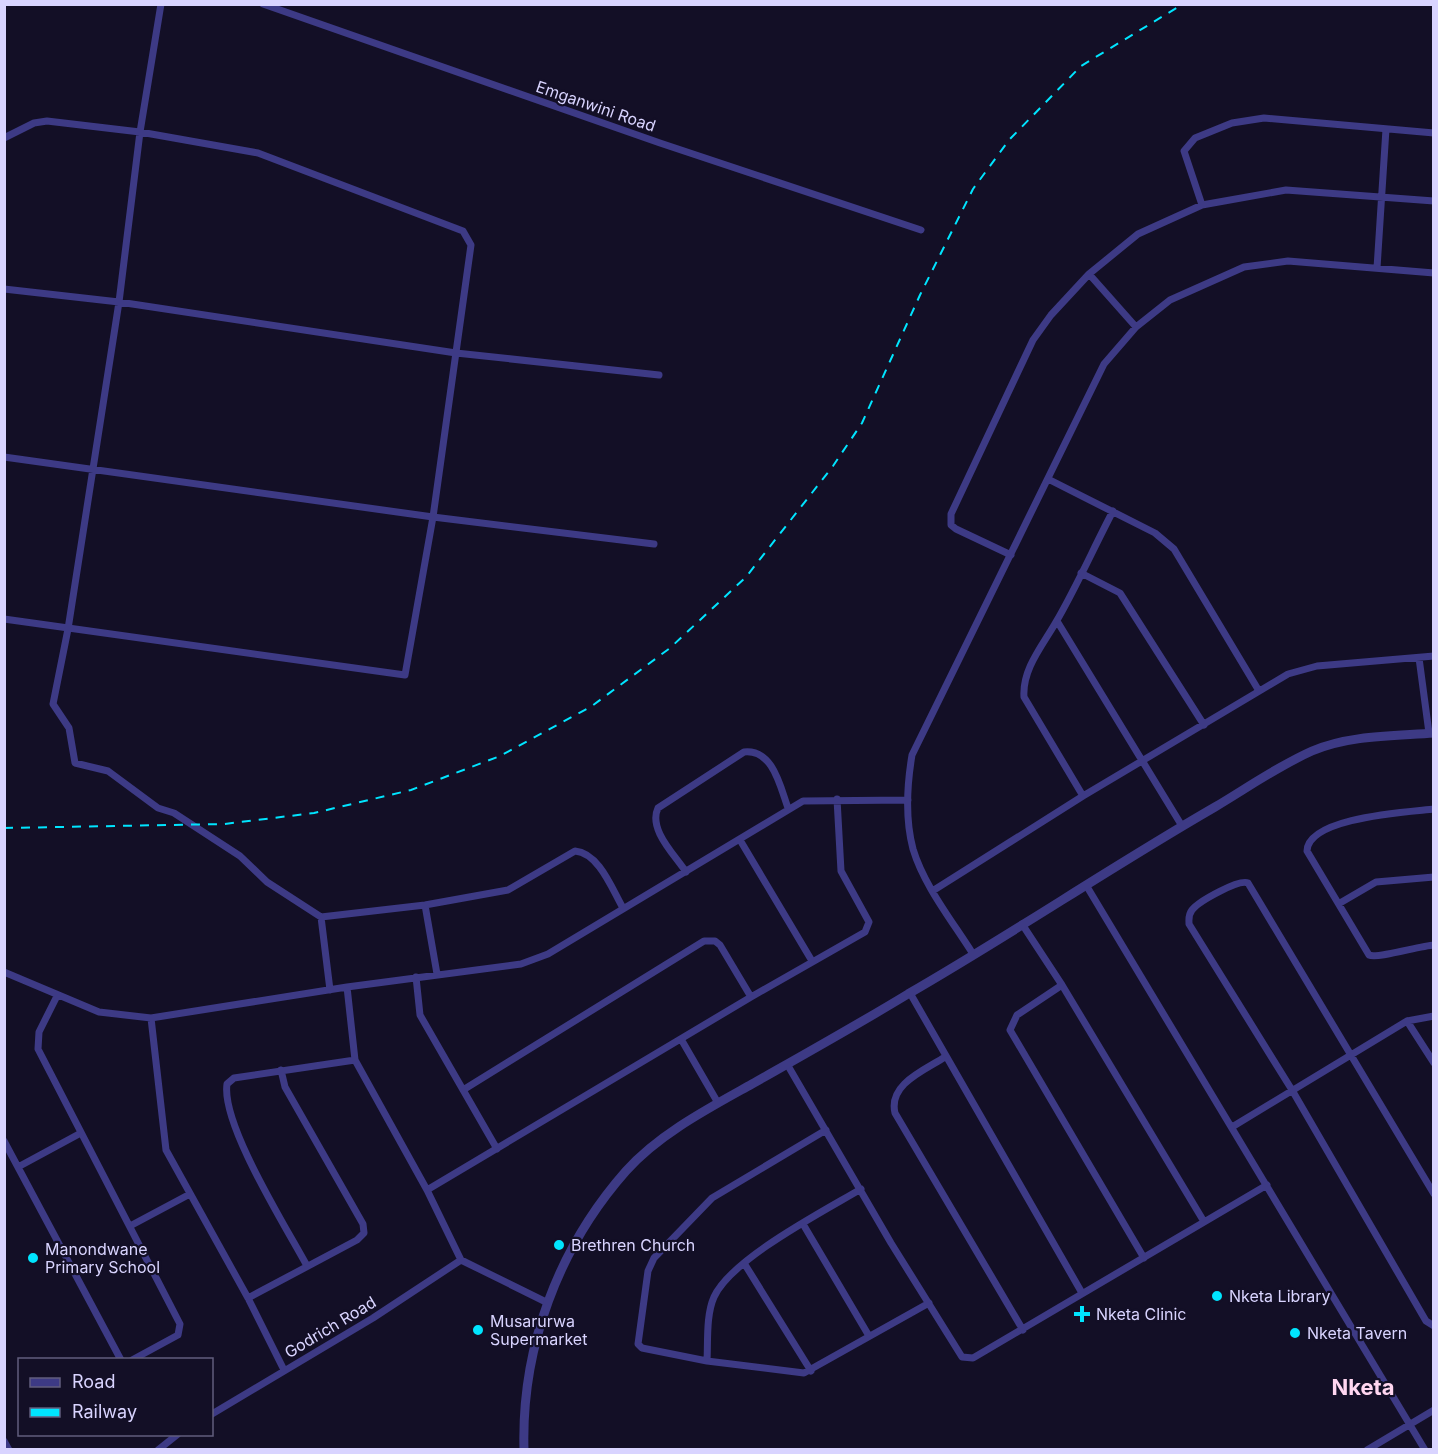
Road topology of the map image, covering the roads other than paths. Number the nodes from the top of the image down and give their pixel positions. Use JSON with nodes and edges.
{"nodes":[{"id":1,"x":161,"y":4,"type":"edge"},
{"id":2,"x":263,"y":4,"type":"edge"},
{"id":3,"x":1386,"y":129,"type":"junction"},
{"id":4,"x":140,"y":132,"type":"junction"},
{"id":5,"x":1434,"y":133,"type":"edge"},
{"id":6,"x":4,"y":138,"type":"edge"},
{"id":7,"x":1380,"y":196,"type":"junction"},
{"id":8,"x":1434,"y":201,"type":"edge"},
{"id":9,"x":1202,"y":205,"type":"junction"},
{"id":10,"x":921,"y":230,"type":"dead end"},
{"id":11,"x":1377,"y":268,"type":"junction"},
{"id":12,"x":1434,"y":273,"type":"edge"},
{"id":13,"x":1089,"y":274,"type":"junction"},
{"id":14,"x":4,"y":289,"type":"edge"},
{"id":15,"x":119,"y":302,"type":"junction"},
{"id":16,"x":1136,"y":327,"type":"junction"},
{"id":17,"x":456,"y":353,"type":"junction"},
{"id":18,"x":659,"y":375,"type":"dead end"},
{"id":19,"x":4,"y":457,"type":"edge"},
{"id":20,"x":92,"y":471,"type":"junction"},
{"id":21,"x":1048,"y":479,"type":"junction"},
{"id":22,"x":1113,"y":511,"type":"junction"},
{"id":23,"x":432,"y":517,"type":"junction"},
{"id":24,"x":654,"y":544,"type":"dead end"},
{"id":25,"x":1011,"y":555,"type":"junction"},
{"id":26,"x":1081,"y":573,"type":"junction"},
{"id":27,"x":4,"y":619,"type":"edge"},
{"id":28,"x":1057,"y":621,"type":"junction"},
{"id":29,"x":68,"y":629,"type":"junction"},
{"id":30,"x":1434,"y":656,"type":"edge"},
{"id":31,"x":1419,"y":658,"type":"junction"},
{"id":32,"x":1259,"y":691,"type":"junction"},
{"id":33,"x":1204,"y":725,"type":"junction"},
{"id":34,"x":1431,"y":733,"type":"edge"},
{"id":35,"x":1143,"y":760,"type":"junction"},
{"id":36,"x":1083,"y":796,"type":"junction"},
{"id":37,"x":837,"y":799,"type":"junction"},
{"id":38,"x":908,"y":800,"type":"junction"},
{"id":39,"x":789,"y":808,"type":"junction"},
{"id":40,"x":1434,"y":809,"type":"edge"},
{"id":41,"x":1182,"y":826,"type":"junction"},
{"id":42,"x":740,"y":840,"type":"junction"},
{"id":43,"x":686,"y":872,"type":"junction"},
{"id":44,"x":1434,"y":877,"type":"edge"},
{"id":45,"x":1086,"y":885,"type":"junction"},
{"id":46,"x":934,"y":890,"type":"junction"},
{"id":47,"x":1340,"y":903,"type":"junction"},
{"id":48,"x":425,"y":905,"type":"junction"},
{"id":49,"x":623,"y":908,"type":"junction"},
{"id":50,"x":321,"y":917,"type":"junction"},
{"id":51,"x":1022,"y":924,"type":"junction"},
{"id":52,"x":1434,"y":945,"type":"edge"},
{"id":53,"x":974,"y":954,"type":"junction"},
{"id":54,"x":812,"y":961,"type":"junction"},
{"id":55,"x":4,"y":972,"type":"edge"},
{"id":56,"x":437,"y":974,"type":"junction"},
{"id":57,"x":416,"y":977,"type":"junction"},
{"id":58,"x":1062,"y":985,"type":"junction"},
{"id":59,"x":346,"y":987,"type":"junction"},
{"id":60,"x":330,"y":990,"type":"junction"},
{"id":61,"x":910,"y":993,"type":"junction"},
{"id":62,"x":57,"y":996,"type":"junction"},
{"id":63,"x":751,"y":997,"type":"junction"},
{"id":64,"x":1434,"y":1016,"type":"edge"},
{"id":65,"x":151,"y":1018,"type":"junction"},
{"id":66,"x":1407,"y":1021,"type":"junction"},
{"id":67,"x":681,"y":1039,"type":"junction"},
{"id":68,"x":1349,"y":1056,"type":"junction"},
{"id":69,"x":945,"y":1057,"type":"junction"},
{"id":70,"x":355,"y":1060,"type":"junction"},
{"id":71,"x":1434,"y":1063,"type":"edge"},
{"id":72,"x":787,"y":1064,"type":"junction"},
{"id":73,"x":281,"y":1070,"type":"junction"},
{"id":74,"x":463,"y":1090,"type":"junction"},
{"id":75,"x":1292,"y":1090,"type":"junction"},
{"id":76,"x":718,"y":1103,"type":"junction"},
{"id":77,"x":1232,"y":1127,"type":"junction"},
{"id":78,"x":826,"y":1130,"type":"junction"},
{"id":79,"x":79,"y":1134,"type":"junction"},
{"id":80,"x":4,"y":1141,"type":"edge"},
{"id":81,"x":497,"y":1149,"type":"junction"},
{"id":82,"x":18,"y":1167,"type":"junction"},
{"id":83,"x":1267,"y":1185,"type":"junction"},
{"id":84,"x":861,"y":1189,"type":"junction"},
{"id":85,"x":427,"y":1190,"type":"junction"},
{"id":86,"x":190,"y":1194,"type":"junction"},
{"id":87,"x":1434,"y":1194,"type":"edge"},
{"id":88,"x":1203,"y":1220,"type":"junction"},
{"id":89,"x":803,"y":1224,"type":"junction"},
{"id":90,"x":130,"y":1226,"type":"junction"},
{"id":91,"x":1144,"y":1258,"type":"junction"},
{"id":92,"x":461,"y":1260,"type":"junction"},
{"id":93,"x":744,"y":1263,"type":"junction"},
{"id":94,"x":307,"y":1266,"type":"junction"},
{"id":95,"x":1082,"y":1293,"type":"junction"},
{"id":96,"x":248,"y":1298,"type":"junction"},
{"id":97,"x":546,"y":1302,"type":"junction"},
{"id":98,"x":928,"y":1303,"type":"junction"},
{"id":99,"x":1434,"y":1326,"type":"edge"},
{"id":100,"x":1023,"y":1330,"type":"junction"},
{"id":101,"x":869,"y":1336,"type":"junction"},
{"id":102,"x":120,"y":1358,"type":"edge"},
{"id":103,"x":134,"y":1358,"type":"edge"},
{"id":104,"x":707,"y":1361,"type":"junction"},
{"id":105,"x":284,"y":1371,"type":"junction"},
{"id":106,"x":811,"y":1371,"type":"junction"},
{"id":107,"x":1434,"y":1410,"type":"edge"},
{"id":108,"x":213,"y":1413,"type":"edge"},
{"id":109,"x":1410,"y":1425,"type":"junction"},
{"id":110,"x":167,"y":1437,"type":"edge"},
{"id":111,"x":4,"y":1441,"type":"edge"},
{"id":112,"x":9,"y":1449,"type":"edge"},
{"id":113,"x":158,"y":1449,"type":"edge"},
{"id":114,"x":524,"y":1449,"type":"edge"},
{"id":115,"x":1367,"y":1449,"type":"edge"},
{"id":116,"x":1425,"y":1449,"type":"edge"}],
"edges":[{"from":1,"to":4,"type":"street"},
{"from":2,"to":10,"type":"street","name":"Emganwini Road"},
{"from":3,"to":5,"type":"street"},
{"from":3,"to":7,"type":"street"},
{"from":3,"to":9,"type":"street"},
{"from":4,"to":6,"type":"street"},
{"from":4,"to":15,"type":"street"},
{"from":4,"to":17,"type":"street"},
{"from":7,"to":8,"type":"street"},
{"from":7,"to":9,"type":"street"},
{"from":7,"to":11,"type":"street"},
{"from":9,"to":13,"type":"street"},
{"from":11,"to":12,"type":"street"},
{"from":11,"to":16,"type":"street"},
{"from":13,"to":16,"type":"street"},
{"from":13,"to":25,"type":"street"},
{"from":14,"to":15,"type":"street"},
{"from":15,"to":17,"type":"street"},
{"from":15,"to":20,"type":"street"},
{"from":16,"to":21,"type":"street"},
{"from":17,"to":18,"type":"street"},
{"from":17,"to":23,"type":"street"},
{"from":19,"to":20,"type":"street"},
{"from":20,"to":23,"type":"street"},
{"from":20,"to":29,"type":"street"},
{"from":21,"to":22,"type":"street"},
{"from":21,"to":25,"type":"street"},
{"from":22,"to":26,"type":"street"},
{"from":22,"to":32,"type":"street"},
{"from":23,"to":24,"type":"street"},
{"from":23,"to":29,"type":"street"},
{"from":25,"to":38,"type":"street"},
{"from":26,"to":28,"type":"street"},
{"from":26,"to":33,"type":"street"},
{"from":27,"to":29,"type":"street"},
{"from":28,"to":35,"type":"street"},
{"from":28,"to":36,"type":"street"},
{"from":29,"to":50,"type":"street"},
{"from":30,"to":31,"type":"street"},
{"from":31,"to":32,"type":"street"},
{"from":31,"to":34,"type":"street"},
{"from":32,"to":33,"type":"street"},
{"from":33,"to":35,"type":"street"},
{"from":34,"to":41,"type":"street"},
{"from":35,"to":36,"type":"street"},
{"from":35,"to":41,"type":"street"},
{"from":36,"to":46,"type":"street"},
{"from":37,"to":38,"type":"street"},
{"from":37,"to":39,"type":"street"},
{"from":37,"to":54,"type":"street"},
{"from":38,"to":46,"type":"street"},
{"from":39,"to":42,"type":"street"},
{"from":39,"to":43,"type":"street"},
{"from":40,"to":47,"type":"street"},
{"from":41,"to":45,"type":"street"},
{"from":42,"to":43,"type":"street"},
{"from":42,"to":54,"type":"street"},
{"from":43,"to":49,"type":"street"},
{"from":44,"to":47,"type":"street"},
{"from":45,"to":51,"type":"street"},
{"from":45,"to":77,"type":"street"},
{"from":46,"to":53,"type":"street"},
{"from":47,"to":52,"type":"street"},
{"from":48,"to":49,"type":"street"},
{"from":48,"to":50,"type":"street"},
{"from":48,"to":56,"type":"street"},
{"from":49,"to":56,"type":"street"},
{"from":50,"to":60,"type":"street"},
{"from":51,"to":53,"type":"street"},
{"from":51,"to":58,"type":"street"},
{"from":53,"to":61,"type":"street"},
{"from":54,"to":63,"type":"street"},
{"from":55,"to":62,"type":"street"},
{"from":56,"to":57,"type":"street"},
{"from":57,"to":59,"type":"street"},
{"from":57,"to":74,"type":"street"},
{"from":58,"to":88,"type":"street"},
{"from":58,"to":91,"type":"street"},
{"from":59,"to":60,"type":"street"},
{"from":59,"to":70,"type":"street"},
{"from":60,"to":65,"type":"street"},
{"from":61,"to":69,"type":"street"},
{"from":61,"to":72,"type":"street"},
{"from":62,"to":65,"type":"street"},
{"from":62,"to":79,"type":"street"},
{"from":63,"to":67,"type":"street"},
{"from":63,"to":74,"type":"street"},
{"from":64,"to":66,"type":"street"},
{"from":65,"to":86,"type":"street"},
{"from":66,"to":68,"type":"street"},
{"from":66,"to":71,"type":"street"},
{"from":67,"to":76,"type":"street"},
{"from":67,"to":81,"type":"street"},
{"from":68,"to":75,"type":"street"},
{"from":68,"to":75,"type":"street"},
{"from":68,"to":87,"type":"street"},
{"from":69,"to":95,"type":"street"},
{"from":69,"to":100,"type":"street"},
{"from":70,"to":73,"type":"street"},
{"from":70,"to":85,"type":"street"},
{"from":72,"to":76,"type":"street"},
{"from":72,"to":78,"type":"street"},
{"from":73,"to":94,"type":"street"},
{"from":73,"to":94,"type":"street"},
{"from":74,"to":81,"type":"street"},
{"from":75,"to":77,"type":"street"},
{"from":75,"to":99,"type":"street"},
{"from":76,"to":97,"type":"street"},
{"from":77,"to":83,"type":"street"},
{"from":78,"to":84,"type":"street"},
{"from":78,"to":104,"type":"street"},
{"from":79,"to":82,"type":"street"},
{"from":79,"to":90,"type":"street"},
{"from":80,"to":82,"type":"street"},
{"from":81,"to":85,"type":"street"},
{"from":82,"to":102,"type":"street"},
{"from":83,"to":88,"type":"street"},
{"from":83,"to":109,"type":"street"},
{"from":84,"to":89,"type":"street"},
{"from":84,"to":98,"type":"street"},
{"from":85,"to":92,"type":"street"},
{"from":86,"to":90,"type":"street"},
{"from":86,"to":96,"type":"street"},
{"from":88,"to":91,"type":"street"},
{"from":89,"to":93,"type":"street"},
{"from":89,"to":101,"type":"street"},
{"from":90,"to":103,"type":"street"},
{"from":91,"to":95,"type":"street"},
{"from":92,"to":97,"type":"street"},
{"from":92,"to":105,"type":"street","name":"Godrich Road"},
{"from":93,"to":104,"type":"street"},
{"from":93,"to":106,"type":"street"},
{"from":94,"to":96,"type":"street"},
{"from":95,"to":100,"type":"street"},
{"from":96,"to":105,"type":"street"},
{"from":97,"to":114,"type":"street"},
{"from":98,"to":100,"type":"street"},
{"from":98,"to":101,"type":"street"},
{"from":101,"to":106,"type":"street"},
{"from":104,"to":106,"type":"street"},
{"from":105,"to":108,"type":"street","name":"Godrich Road"},
{"from":107,"to":109,"type":"street"},
{"from":109,"to":115,"type":"street"},
{"from":109,"to":116,"type":"street"},
{"from":110,"to":113,"type":"street"},
{"from":111,"to":112,"type":"street"}]}
